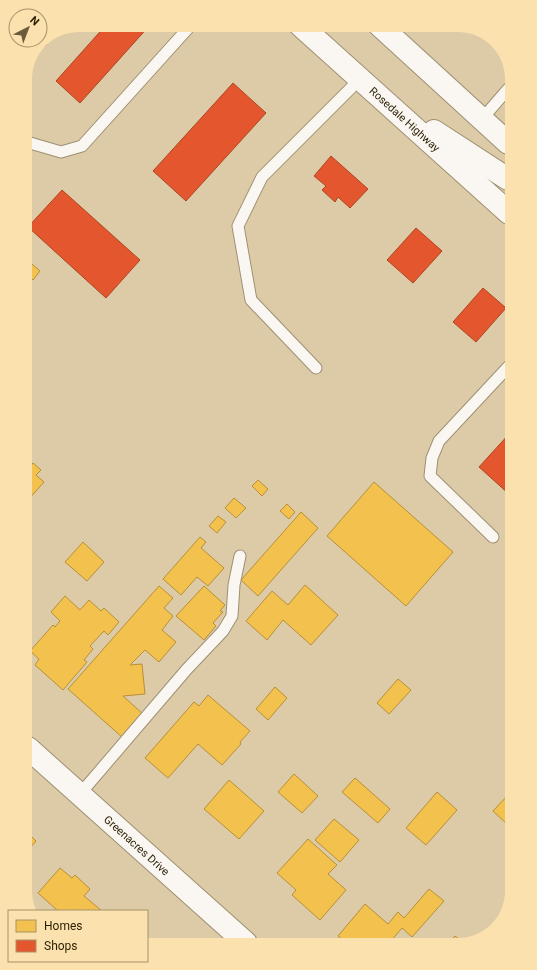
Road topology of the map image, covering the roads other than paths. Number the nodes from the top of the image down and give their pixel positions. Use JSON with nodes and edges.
{"nodes":[{"id":1,"x":184,"y":32,"type":"edge"},
{"id":2,"x":308,"y":32,"type":"edge"},
{"id":3,"x":387,"y":32,"type":"edge"},
{"id":4,"x":366,"y":84,"type":"junction"},
{"id":5,"x":505,"y":92,"type":"edge"},
{"id":6,"x":482,"y":119,"type":"junction"},
{"id":7,"x":505,"y":139,"type":"edge"},
{"id":8,"x":32,"y":144,"type":"edge"},
{"id":9,"x":505,"y":177,"type":"edge"},
{"id":10,"x":505,"y":210,"type":"edge"},
{"id":11,"x":316,"y":368,"type":"dead end"},
{"id":12,"x":505,"y":370,"type":"edge"},
{"id":13,"x":494,"y":537,"type":"dead end"},
{"id":14,"x":240,"y":556,"type":"dead end"},
{"id":15,"x":32,"y":752,"type":"edge"},
{"id":16,"x":80,"y":794,"type":"junction"},
{"id":17,"x":240,"y":938,"type":"edge"}],
"edges":[{"from":1,"to":8,"type":"lane"},
{"from":2,"to":4,"type":"main road","name":"Rosedale Highway"},
{"from":3,"to":6,"type":"main road"},
{"from":4,"to":9,"type":"main road"},
{"from":4,"to":10,"type":"main road","name":"Rosedale Highway"},
{"from":4,"to":11,"type":"lane"},
{"from":5,"to":6,"type":"lane"},
{"from":6,"to":7,"type":"main road"},
{"from":12,"to":13,"type":"lane"},
{"from":14,"to":16,"type":"lane"},
{"from":15,"to":16,"type":"main road","name":"Greenacres Drive"},
{"from":16,"to":17,"type":"main road","name":"Greenacres Drive"}]}
